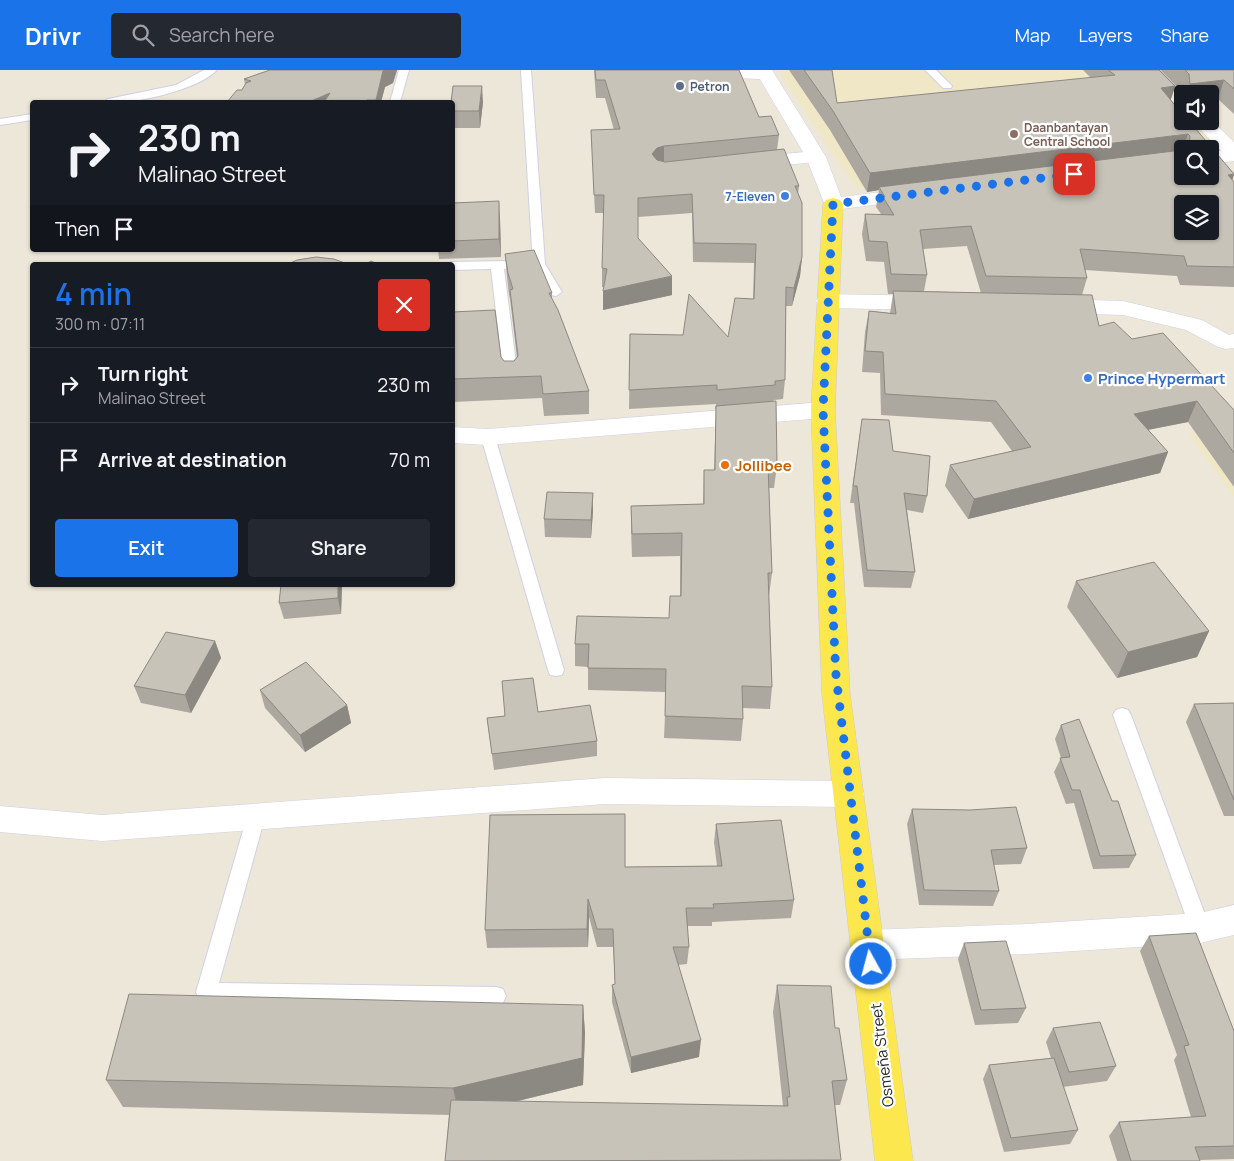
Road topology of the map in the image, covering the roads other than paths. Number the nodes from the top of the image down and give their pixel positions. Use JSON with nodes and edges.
{"nodes":[{"id":1,"x":212,"y":70,"type":"edge"},
{"id":2,"x":404,"y":70,"type":"edge"},
{"id":3,"x":526,"y":70,"type":"edge"},
{"id":4,"x":648,"y":70,"type":"edge"},
{"id":5,"x":930,"y":70,"type":"edge"},
{"id":6,"x":1147,"y":70,"type":"edge"},
{"id":7,"x":765,"y":72,"type":"edge"},
{"id":8,"x":947,"y":86,"type":"dead end"},
{"id":9,"x":1174,"y":96,"type":"edge"},
{"id":10,"x":118,"y":100,"type":"edge"},
{"id":11,"x":396,"y":100,"type":"edge"},
{"id":12,"x":30,"y":117,"type":"edge"},
{"id":13,"x":0,"y":122,"type":"edge"},
{"id":14,"x":1210,"y":130,"type":"edge"},
{"id":15,"x":1234,"y":154,"type":"edge"},
{"id":16,"x":1219,"y":156,"type":"edge"},
{"id":17,"x":816,"y":157,"type":"junction"},
{"id":18,"x":730,"y":165,"type":"edge"},
{"id":19,"x":929,"y":192,"type":"edge"},
{"id":20,"x":833,"y":204,"type":"junction"},
{"id":21,"x":539,"y":264,"type":"junction"},
{"id":22,"x":497,"y":265,"type":"junction"},
{"id":23,"x":455,"y":266,"type":"edge"},
{"id":24,"x":556,"y":292,"type":"dead end"},
{"id":25,"x":827,"y":301,"type":"junction"},
{"id":26,"x":953,"y":304,"type":"edge"},
{"id":27,"x":1040,"y":305,"type":"edge"},
{"id":28,"x":1234,"y":341,"type":"edge"},
{"id":29,"x":511,"y":378,"type":"edge"},
{"id":30,"x":823,"y":410,"type":"junction"},
{"id":31,"x":455,"y":435,"type":"edge"},
{"id":32,"x":488,"y":437,"type":"junction"},
{"id":33,"x":556,"y":670,"type":"dead end"},
{"id":34,"x":1122,"y":715,"type":"dead end"},
{"id":35,"x":849,"y":794,"type":"junction"},
{"id":36,"x":256,"y":817,"type":"junction"},
{"id":37,"x":0,"y":819,"type":"edge"},
{"id":38,"x":1234,"y":920,"type":"edge"},
{"id":39,"x":1200,"y":928,"type":"junction"},
{"id":40,"x":869,"y":945,"type":"junction"},
{"id":41,"x":496,"y":996,"type":"dead end"},
{"id":42,"x":894,"y":1161,"type":"edge"}],
"edges":[{"from":1,"to":10,"type":"lane"},
{"from":2,"to":11,"type":"lane"},
{"from":3,"to":21,"type":"lane"},
{"from":4,"to":7,"type":"street"},
{"from":5,"to":8,"type":"lane"},
{"from":6,"to":9,"type":"street"},
{"from":7,"to":17,"type":"street","name":"Osmeña Street"},
{"from":12,"to":13,"type":"lane"},
{"from":14,"to":15,"type":"street"},
{"from":15,"to":16,"type":"street"},
{"from":17,"to":18,"type":"street"},
{"from":17,"to":20,"type":"street","name":"Osmeña Street"},
{"from":19,"to":20,"type":"street"},
{"from":20,"to":25,"type":"main road","name":"Osmeña Street"},
{"from":21,"to":22,"type":"lane"},
{"from":21,"to":24,"type":"lane"},
{"from":22,"to":23,"type":"lane"},
{"from":22,"to":29,"type":"lane"},
{"from":25,"to":26,"type":"street"},
{"from":25,"to":30,"type":"main road","name":"Osmeña Street"},
{"from":27,"to":28,"type":"street"},
{"from":30,"to":32,"type":"street"},
{"from":30,"to":35,"type":"main road","name":"Osmeña Street"},
{"from":31,"to":32,"type":"street"},
{"from":32,"to":33,"type":"lane"},
{"from":34,"to":39,"type":"lane"},
{"from":35,"to":36,"type":"street"},
{"from":35,"to":40,"type":"main road","name":"Osmeña Street"},
{"from":36,"to":37,"type":"street"},
{"from":36,"to":41,"type":"lane"},
{"from":38,"to":39,"type":"street"},
{"from":39,"to":40,"type":"street"},
{"from":40,"to":42,"type":"main road","name":"Osmeña Street"}]}
